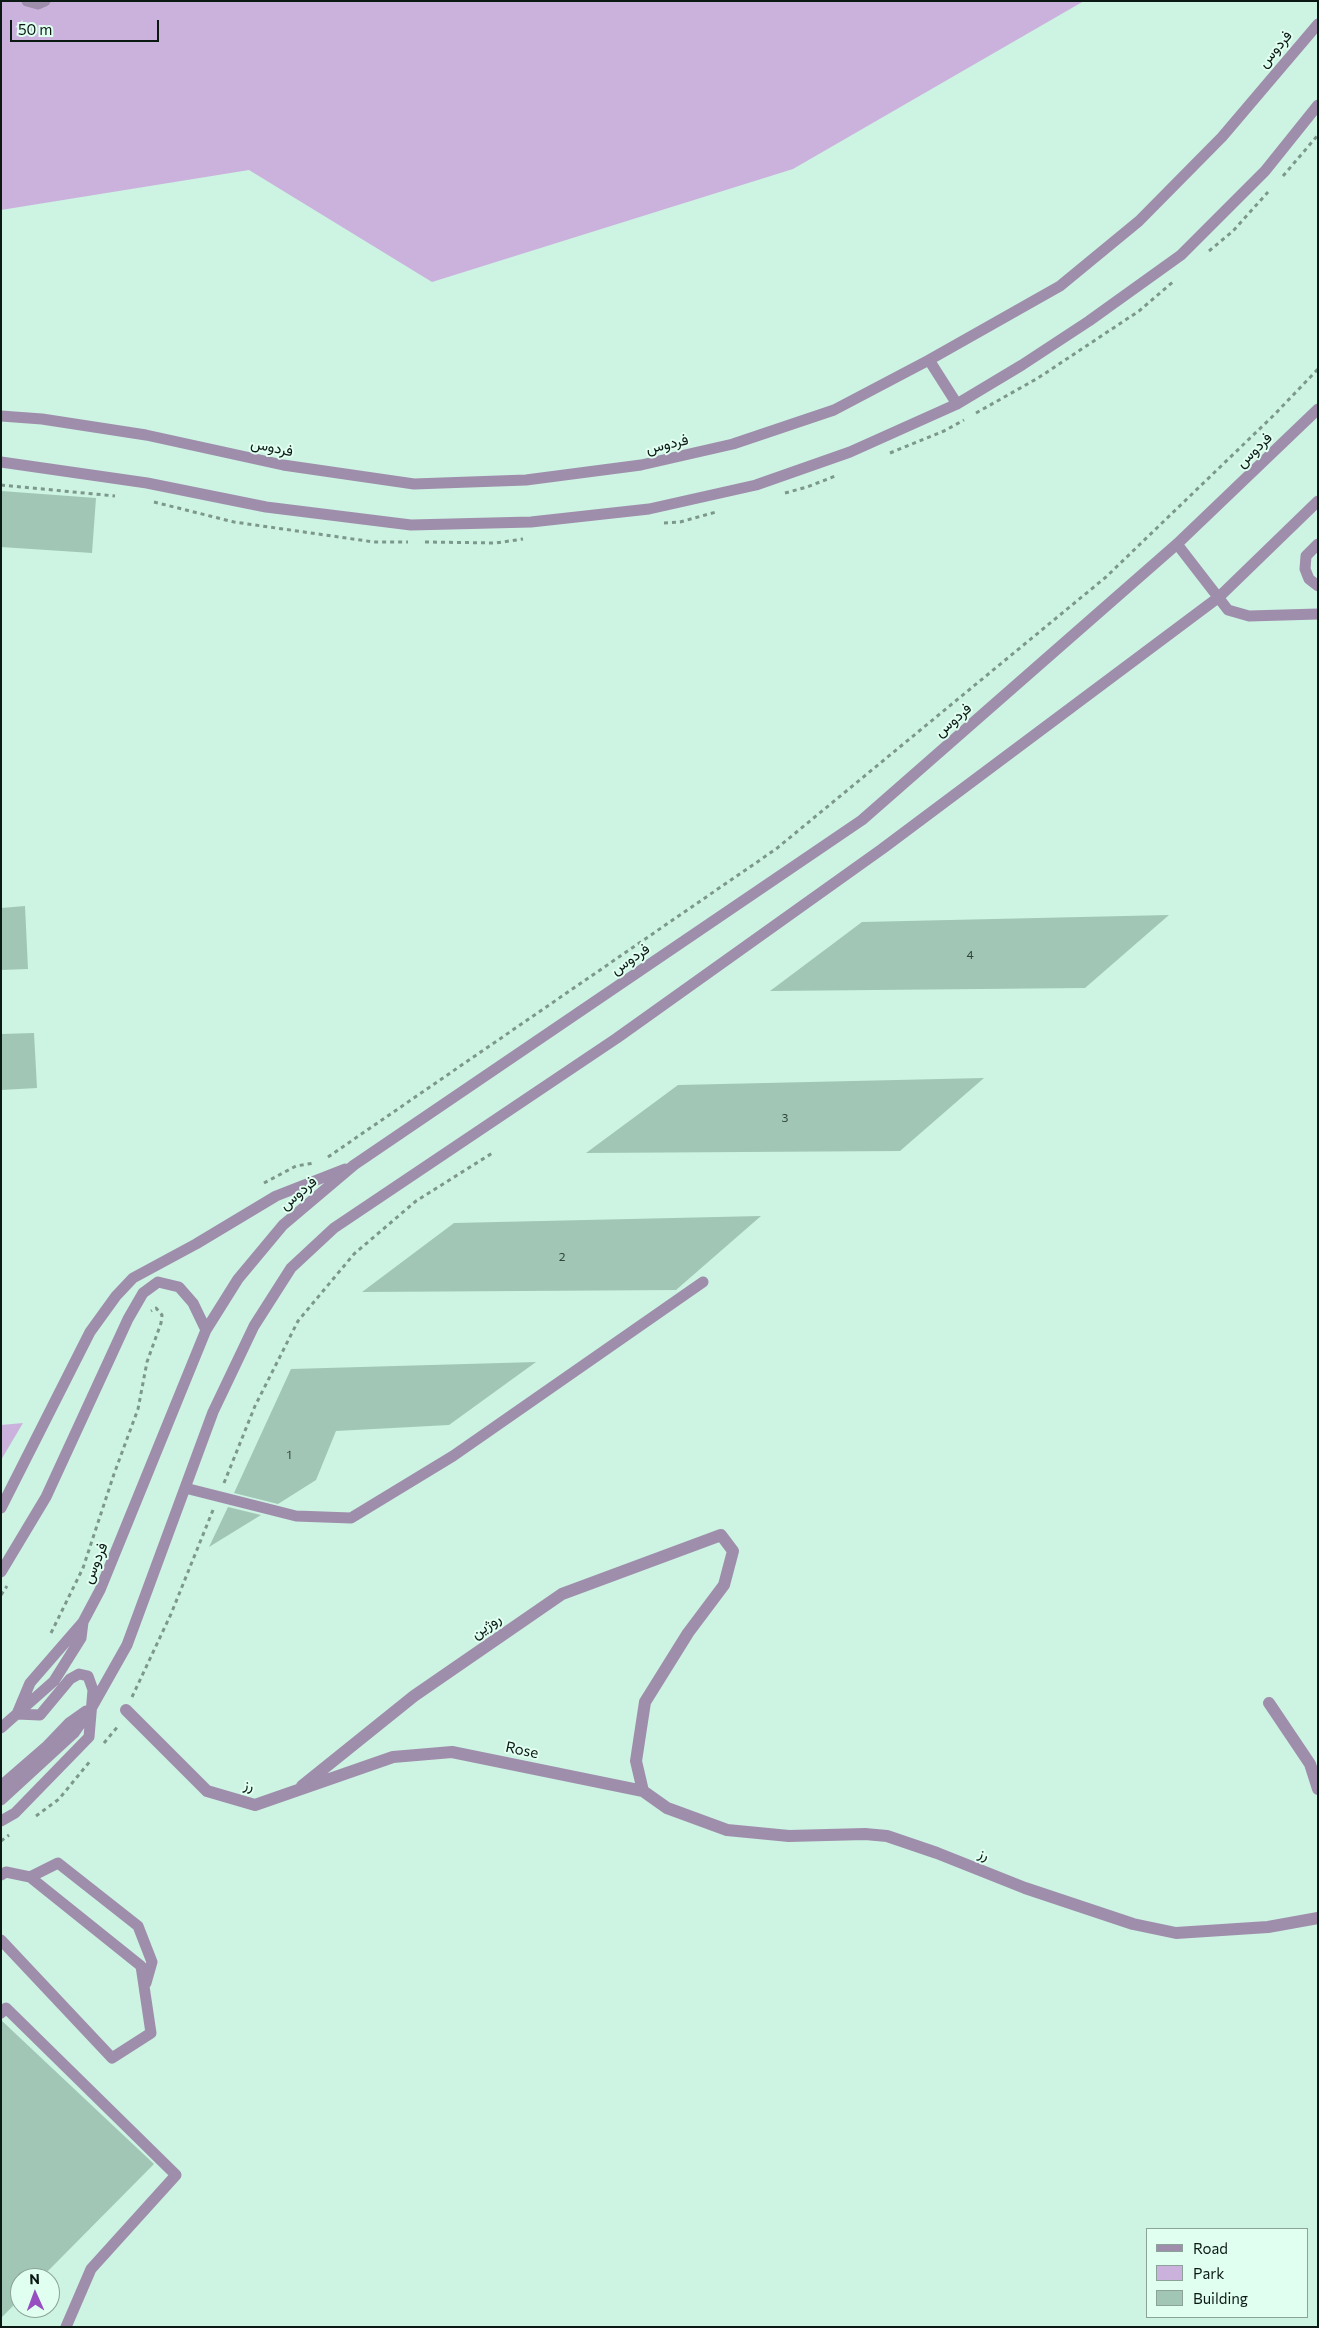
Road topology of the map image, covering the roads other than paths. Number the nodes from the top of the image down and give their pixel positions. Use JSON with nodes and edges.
{"nodes":[{"id":1,"x":27,"y":1,"type":"edge"},
{"id":2,"x":45,"y":1,"type":"edge"},
{"id":3,"x":1318,"y":24,"type":"edge"},
{"id":4,"x":1318,"y":105,"type":"edge"},
{"id":5,"x":929,"y":360,"type":"junction"},
{"id":6,"x":957,"y":404,"type":"junction"},
{"id":7,"x":1318,"y":409,"type":"edge"},
{"id":8,"x":1,"y":416,"type":"edge"},
{"id":9,"x":1,"y":462,"type":"edge"},
{"id":10,"x":1318,"y":502,"type":"edge"},
{"id":11,"x":1177,"y":544,"type":"junction"},
{"id":12,"x":1318,"y":544,"type":"edge"},
{"id":13,"x":1318,"y":586,"type":"edge"},
{"id":14,"x":1219,"y":597,"type":"junction"},
{"id":15,"x":1318,"y":614,"type":"edge"},
{"id":16,"x":354,"y":1165,"type":"junction"},
{"id":17,"x":703,"y":1282,"type":"dead end"},
{"id":18,"x":206,"y":1330,"type":"junction"},
{"id":19,"x":185,"y":1488,"type":"junction"},
{"id":20,"x":1,"y":1508,"type":"edge"},
{"id":21,"x":6,"y":1576,"type":"edge"},
{"id":22,"x":83,"y":1622,"type":"junction"},
{"id":23,"x":1269,"y":1703,"type":"dead end"},
{"id":24,"x":92,"y":1707,"type":"junction"},
{"id":25,"x":126,"y":1710,"type":"dead end"},
{"id":26,"x":17,"y":1714,"type":"junction"},
{"id":27,"x":1,"y":1728,"type":"edge"},
{"id":28,"x":393,"y":1758,"type":"joint"},
{"id":29,"x":1,"y":1786,"type":"edge"},
{"id":30,"x":1318,"y":1789,"type":"edge"},
{"id":31,"x":296,"y":1791,"type":"junction"},
{"id":32,"x":642,"y":1791,"type":"junction"},
{"id":33,"x":1,"y":1800,"type":"edge"},
{"id":34,"x":1,"y":1821,"type":"edge"},
{"id":35,"x":1,"y":1874,"type":"edge"},
{"id":36,"x":30,"y":1877,"type":"junction"},
{"id":37,"x":1318,"y":1918,"type":"edge"},
{"id":38,"x":1,"y":1940,"type":"edge"},
{"id":39,"x":144,"y":1990,"type":"junction"},
{"id":40,"x":1,"y":2014,"type":"edge"},
{"id":41,"x":66,"y":2327,"type":"edge"}],
"edges":[{"from":1,"to":2,"type":"lane"},
{"from":3,"to":5,"type":"lane","name":"فردوس"},
{"from":4,"to":6,"type":"lane"},
{"from":5,"to":6,"type":"lane"},
{"from":5,"to":8,"type":"lane","name":"فردوس"},
{"from":6,"to":9,"type":"lane"},
{"from":7,"to":11,"type":"lane","name":"فردوس"},
{"from":10,"to":14,"type":"lane"},
{"from":11,"to":14,"type":"lane"},
{"from":11,"to":16,"type":"lane","name":"فردوس"},
{"from":12,"to":13,"type":"lane"},
{"from":14,"to":15,"type":"lane"},
{"from":14,"to":19,"type":"lane"},
{"from":16,"to":18,"type":"lane","name":"فردوس"},
{"from":16,"to":20,"type":"lane"},
{"from":17,"to":19,"type":"lane"},
{"from":18,"to":21,"type":"lane"},
{"from":18,"to":22,"type":"lane","name":"فردوس"},
{"from":19,"to":24,"type":"lane"},
{"from":22,"to":26,"type":"lane"},
{"from":22,"to":26,"type":"lane"},
{"from":23,"to":30,"type":"street"},
{"from":24,"to":26,"type":"lane"},
{"from":24,"to":29,"type":"lane"},
{"from":24,"to":33,"type":"lane"},
{"from":24,"to":34,"type":"lane"},
{"from":25,"to":31,"type":"street","name":"رز"},
{"from":26,"to":27,"type":"lane"},
{"from":28,"to":31,"type":"street","name":"رز"},
{"from":28,"to":32,"type":"street","name":"Rose"},
{"from":31,"to":32,"type":"street","name":"روژین"},
{"from":32,"to":37,"type":"street","name":"رز"},
{"from":35,"to":36,"type":"lane"},
{"from":36,"to":39,"type":"lane"},
{"from":36,"to":39,"type":"lane"},
{"from":38,"to":39,"type":"lane"},
{"from":40,"to":41,"type":"lane"}]}
